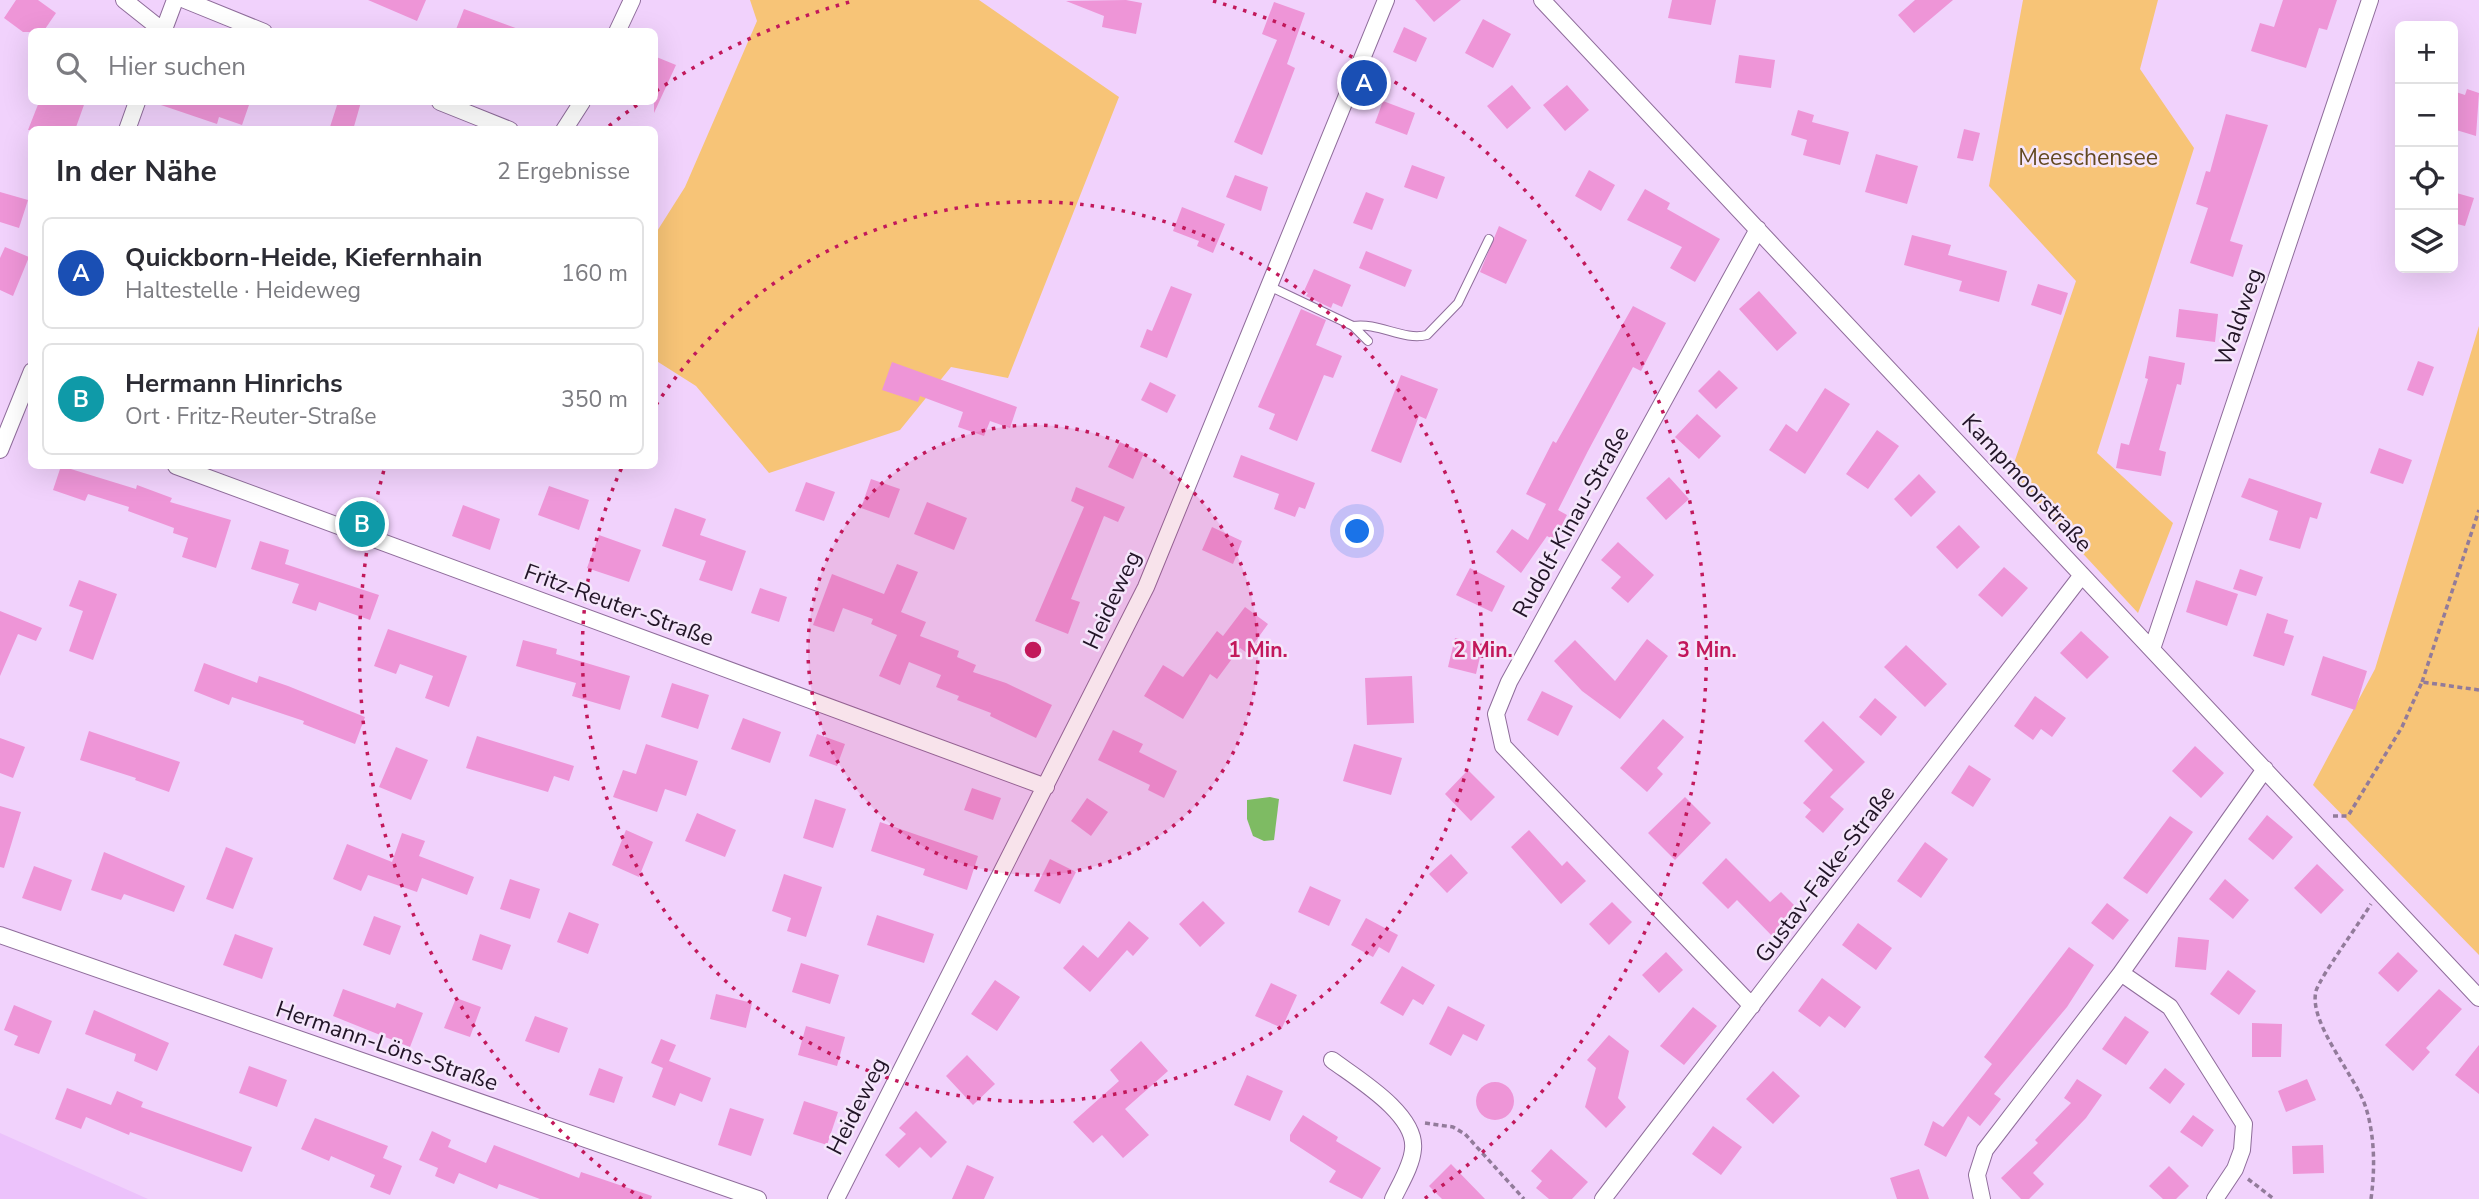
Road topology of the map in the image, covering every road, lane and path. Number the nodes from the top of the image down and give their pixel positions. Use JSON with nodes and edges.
{"nodes":[{"id":1,"x":124,"y":0,"type":"edge"},
{"id":2,"x":175,"y":0,"type":"edge"},
{"id":3,"x":184,"y":0,"type":"edge"},
{"id":4,"x":632,"y":0,"type":"edge"},
{"id":5,"x":1385,"y":0,"type":"edge"},
{"id":6,"x":1542,"y":0,"type":"edge"},
{"id":7,"x":2370,"y":0,"type":"edge"},
{"id":8,"x":159,"y":28,"type":"edge"},
{"id":9,"x":164,"y":28,"type":"edge"},
{"id":10,"x":254,"y":28,"type":"edge"},
{"id":11,"x":619,"y":28,"type":"edge"},
{"id":12,"x":136,"y":105,"type":"edge"},
{"id":13,"x":448,"y":105,"type":"edge"},
{"id":14,"x":580,"y":105,"type":"edge"},
{"id":15,"x":128,"y":126,"type":"edge"},
{"id":16,"x":500,"y":126,"type":"edge"},
{"id":17,"x":567,"y":126,"type":"edge"},
{"id":18,"x":1758,"y":229,"type":"junction"},
{"id":19,"x":1489,"y":239,"type":"dead end"},
{"id":20,"x":1269,"y":286,"type":"junction"},
{"id":21,"x":1353,"y":326,"type":"junction"},
{"id":22,"x":1368,"y":341,"type":"dead end"},
{"id":23,"x":28,"y":390,"type":"edge"},
{"id":24,"x":24,"y":410,"type":"edge"},
{"id":25,"x":0,"y":450,"type":"edge"},
{"id":26,"x":184,"y":469,"type":"edge"},
{"id":27,"x":2479,"y":510,"type":"edge"},
{"id":28,"x":2082,"y":575,"type":"junction"},
{"id":29,"x":2152,"y":649,"type":"junction"},
{"id":30,"x":2422,"y":682,"type":"junction"},
{"id":31,"x":2479,"y":691,"type":"edge"},
{"id":32,"x":2265,"y":769,"type":"junction"},
{"id":33,"x":1046,"y":787,"type":"junction"},
{"id":34,"x":2310,"y":817,"type":"junction"},
{"id":35,"x":2379,"y":891,"type":"junction"},
{"id":36,"x":0,"y":935,"type":"edge"},
{"id":37,"x":2121,"y":973,"type":"junction"},
{"id":38,"x":2479,"y":998,"type":"edge"},
{"id":39,"x":1752,"y":1006,"type":"junction"},
{"id":40,"x":1332,"y":1060,"type":"dead end"},
{"id":41,"x":1411,"y":1129,"type":"junction"},
{"id":42,"x":2235,"y":1169,"type":"junction"},
{"id":43,"x":758,"y":1199,"type":"edge"},
{"id":44,"x":836,"y":1199,"type":"edge"},
{"id":45,"x":1393,"y":1199,"type":"edge"},
{"id":46,"x":1524,"y":1199,"type":"edge"},
{"id":47,"x":1603,"y":1199,"type":"edge"},
{"id":48,"x":1982,"y":1199,"type":"edge"},
{"id":49,"x":2215,"y":1199,"type":"edge"},
{"id":50,"x":2274,"y":1199,"type":"edge"},
{"id":51,"x":2371,"y":1199,"type":"edge"}],
"edges":[{"from":1,"to":8,"type":"street"},
{"from":2,"to":9,"type":"street"},
{"from":3,"to":10,"type":"street"},
{"from":4,"to":11,"type":"street"},
{"from":5,"to":20,"type":"street","name":"Heideweg"},
{"from":6,"to":18,"type":"street","name":"Kampmoorstraße"},
{"from":7,"to":29,"type":"street","name":"Waldweg"},
{"from":12,"to":15,"type":"street"},
{"from":13,"to":16,"type":"street"},
{"from":14,"to":17,"type":"street"},
{"from":18,"to":28,"type":"street","name":"Kampmoorstraße"},
{"from":18,"to":39,"type":"street","name":"Rudolf-Kinau-Straße"},
{"from":19,"to":21,"type":"lane"},
{"from":20,"to":21,"type":"lane"},
{"from":20,"to":33,"type":"street","name":"Heideweg"},
{"from":21,"to":22,"type":"lane"},
{"from":23,"to":24,"type":"street"},
{"from":24,"to":25,"type":"street"},
{"from":26,"to":33,"type":"street","name":"Fritz-Reuter-Straße"},
{"from":27,"to":30,"type":"path"},
{"from":28,"to":29,"type":"street","name":"Kampmoorstraße"},
{"from":28,"to":39,"type":"street","name":"Gustav-Falke-Straße"},
{"from":29,"to":32,"type":"street","name":"Kampmoorstraße"},
{"from":30,"to":31,"type":"path"},
{"from":30,"to":34,"type":"path"},
{"from":32,"to":34,"type":"street","name":"Kampmoorstraße"},
{"from":32,"to":37,"type":"street"},
{"from":33,"to":44,"type":"street","name":"Heideweg"},
{"from":34,"to":35,"type":"street","name":"Kampmoorstraße"},
{"from":35,"to":38,"type":"street","name":"Kampmoorstraße"},
{"from":35,"to":51,"type":"path"},
{"from":36,"to":43,"type":"street","name":"Hermann-Löns-Straße"},
{"from":37,"to":42,"type":"street"},
{"from":37,"to":48,"type":"street"},
{"from":39,"to":47,"type":"street","name":"Gustav-Falke-Straße"},
{"from":40,"to":41,"type":"street"},
{"from":41,"to":45,"type":"street"},
{"from":41,"to":46,"type":"path"},
{"from":42,"to":49,"type":"street"},
{"from":42,"to":50,"type":"path"}]}
